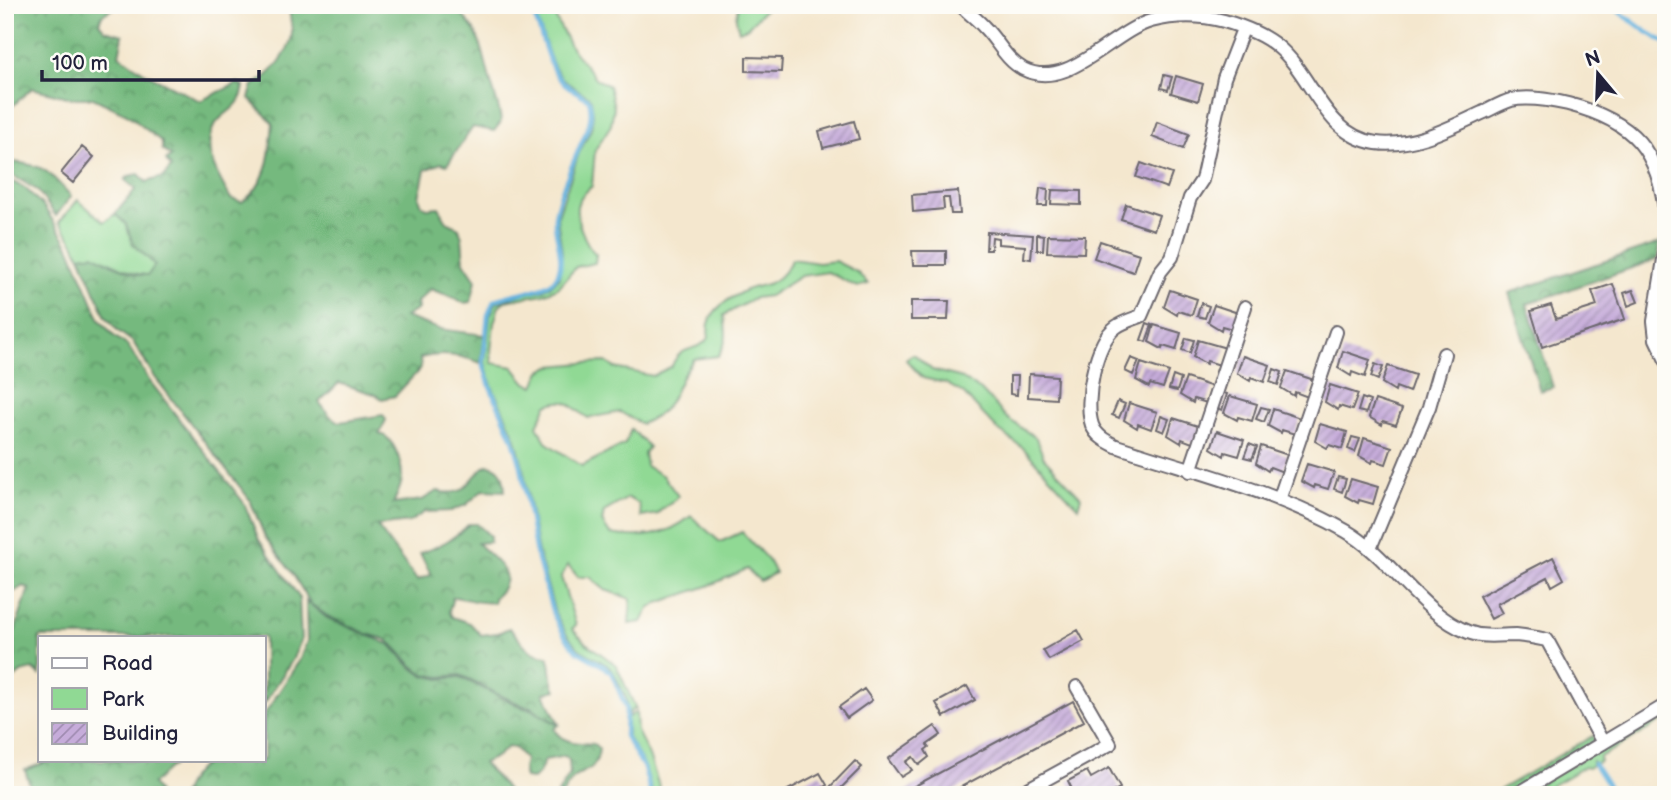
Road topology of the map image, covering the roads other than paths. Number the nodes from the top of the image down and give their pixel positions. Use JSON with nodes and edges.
{"nodes":[{"id":1,"x":961,"y":5,"type":"edge"},
{"id":2,"x":1243,"y":29,"type":"junction"},
{"id":3,"x":1666,"y":218,"type":"edge"},
{"id":4,"x":1666,"y":247,"type":"edge"},
{"id":5,"x":1245,"y":307,"type":"dead end"},
{"id":6,"x":1336,"y":331,"type":"dead end"},
{"id":7,"x":1444,"y":354,"type":"dead end"},
{"id":8,"x":1666,"y":360,"type":"edge"},
{"id":9,"x":1190,"y":471,"type":"junction"},
{"id":10,"x":1279,"y":500,"type":"junction"},
{"id":11,"x":1370,"y":548,"type":"junction"},
{"id":12,"x":1077,"y":687,"type":"dead end"},
{"id":13,"x":1666,"y":705,"type":"edge"},
{"id":14,"x":1603,"y":743,"type":"junction"},
{"id":15,"x":1017,"y":795,"type":"edge"},
{"id":16,"x":1516,"y":795,"type":"edge"}],
"edges":[{"from":1,"to":2,"type":"street"},
{"from":2,"to":3,"type":"street"},
{"from":2,"to":9,"type":"street"},
{"from":4,"to":8,"type":"street"},
{"from":5,"to":9,"type":"street"},
{"from":6,"to":10,"type":"street"},
{"from":7,"to":11,"type":"street"},
{"from":9,"to":10,"type":"street"},
{"from":10,"to":11,"type":"street"},
{"from":11,"to":14,"type":"street"},
{"from":12,"to":15,"type":"street"},
{"from":13,"to":14,"type":"street"},
{"from":14,"to":16,"type":"street"}]}
